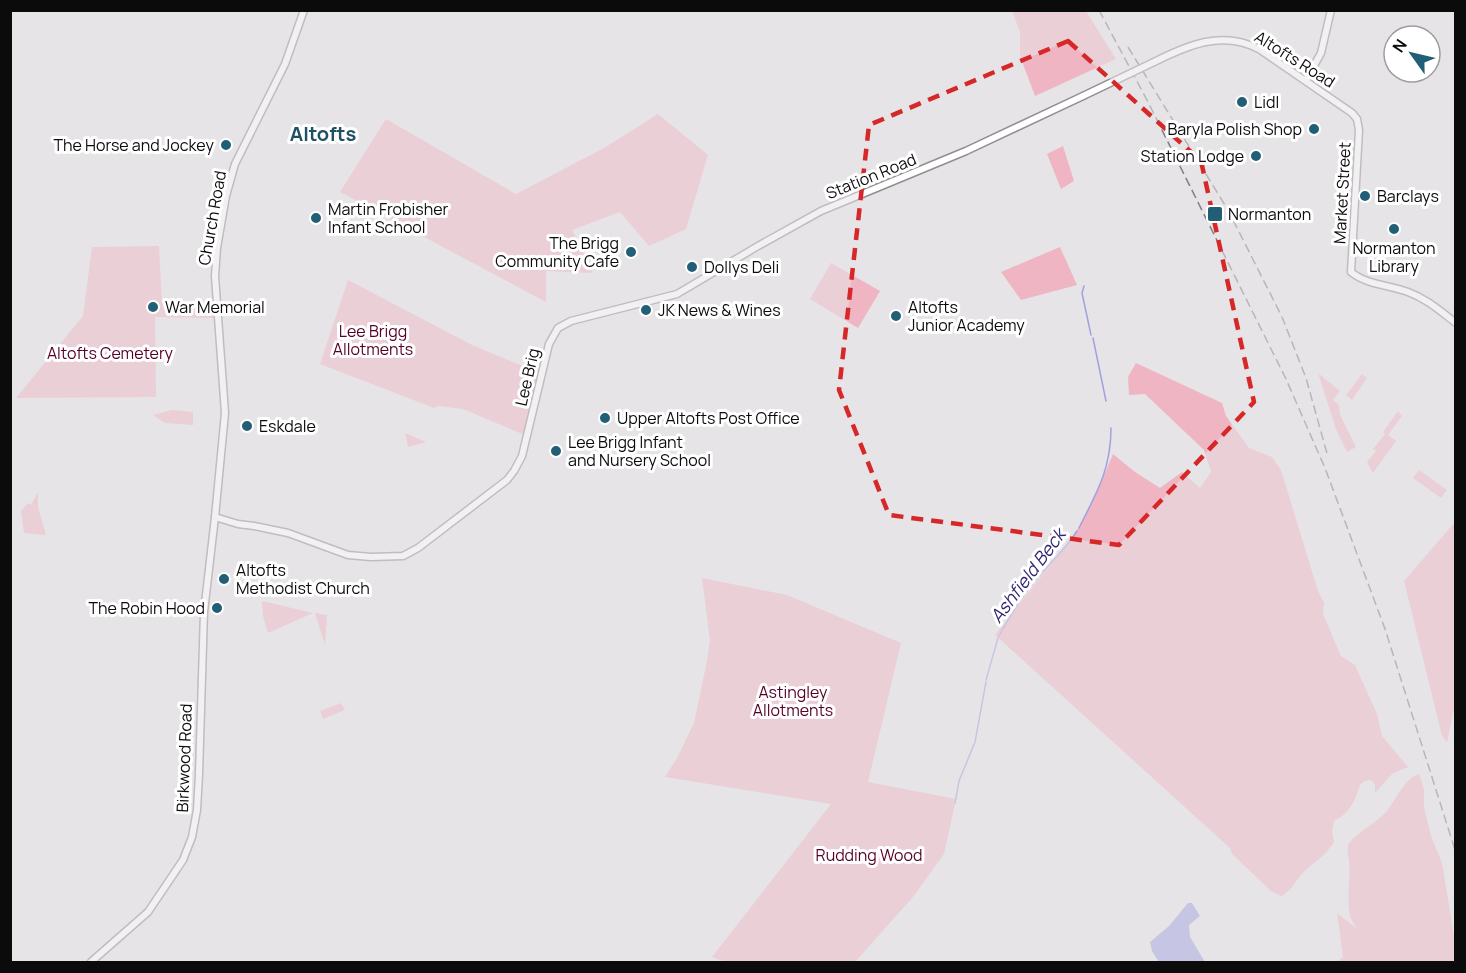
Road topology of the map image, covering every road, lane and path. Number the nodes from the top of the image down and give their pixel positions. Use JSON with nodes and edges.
{"nodes":[{"id":1,"x":303,"y":10,"type":"edge"},
{"id":2,"x":1331,"y":10,"type":"edge"},
{"id":3,"x":1305,"y":80,"type":"junction"},
{"id":4,"x":1083,"y":96,"type":"joint"},
{"id":5,"x":1355,"y":116,"type":"joint"},
{"id":6,"x":677,"y":294,"type":"joint"},
{"id":7,"x":1454,"y":322,"type":"edge"},
{"id":8,"x":215,"y":517,"type":"junction"},
{"id":9,"x":91,"y":963,"type":"edge"}],
"edges":[{"from":1,"to":8,"type":"street","name":"Church Road"},
{"from":2,"to":3,"type":"street"},
{"from":3,"to":4,"type":"street","name":"Altofts Road","bridge":true},
{"from":3,"to":5,"type":"street","name":"Altofts Road"},
{"from":4,"to":6,"type":"street","name":"Station Road"},
{"from":5,"to":7,"type":"street","name":"Market Street"},
{"from":6,"to":8,"type":"street","name":"Lee Brig"},
{"from":8,"to":9,"type":"street","name":"Birkwood Road"}]}
